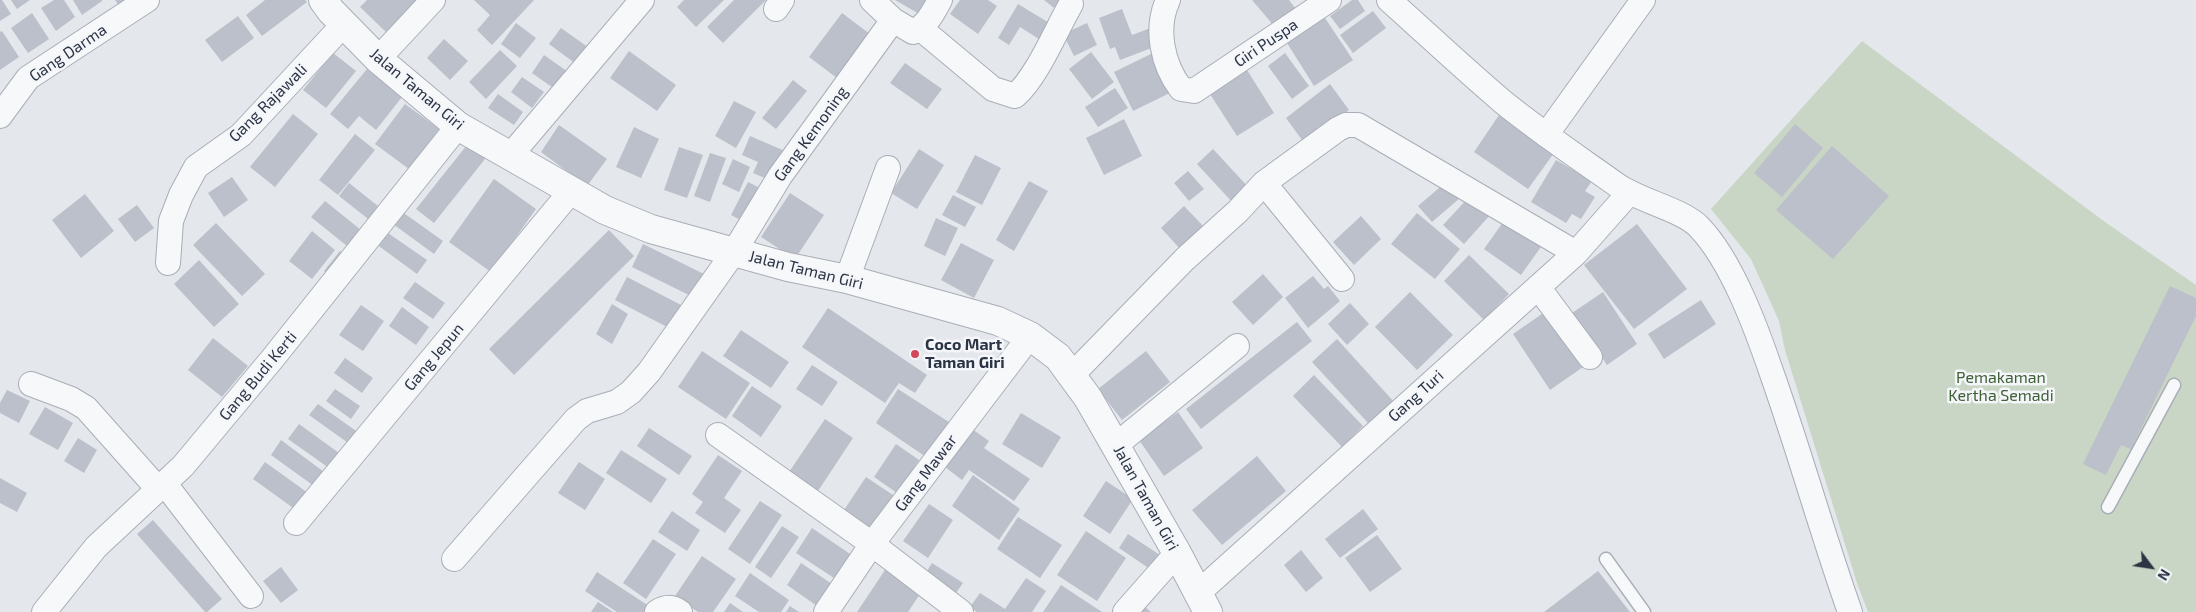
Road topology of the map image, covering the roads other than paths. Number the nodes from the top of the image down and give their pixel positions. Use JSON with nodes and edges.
{"nodes":[{"id":1,"x":147,"y":0,"type":"edge"},
{"id":2,"x":433,"y":0,"type":"edge"},
{"id":3,"x":642,"y":0,"type":"edge"},
{"id":4,"x":872,"y":0,"type":"edge"},
{"id":5,"x":940,"y":0,"type":"edge"},
{"id":6,"x":1168,"y":0,"type":"edge"},
{"id":7,"x":1329,"y":0,"type":"edge"},
{"id":8,"x":1389,"y":0,"type":"edge"},
{"id":9,"x":1643,"y":0,"type":"edge"},
{"id":10,"x":1071,"y":4,"type":"dead end"},
{"id":11,"x":335,"y":9,"type":"edge"},
{"id":12,"x":893,"y":20,"type":"junction"},
{"id":13,"x":921,"y":29,"type":"junction"},
{"id":14,"x":378,"y":59,"type":"junction"},
{"id":15,"x":0,"y":116,"type":"edge"},
{"id":16,"x":458,"y":126,"type":"junction"},
{"id":17,"x":1546,"y":135,"type":"junction"},
{"id":18,"x":510,"y":156,"type":"junction"},
{"id":19,"x":888,"y":168,"type":"dead end"},
{"id":20,"x":1264,"y":183,"type":"junction"},
{"id":21,"x":572,"y":190,"type":"junction"},
{"id":22,"x":1629,"y":194,"type":"junction"},
{"id":23,"x":734,"y":252,"type":"junction"},
{"id":24,"x":1576,"y":253,"type":"junction"},
{"id":25,"x":168,"y":263,"type":"dead end"},
{"id":26,"x":847,"y":279,"type":"junction"},
{"id":27,"x":1342,"y":280,"type":"dead end"},
{"id":28,"x":1538,"y":287,"type":"junction"},
{"id":29,"x":1030,"y":336,"type":"junction"},
{"id":30,"x":1237,"y":346,"type":"dead end"},
{"id":31,"x":1590,"y":357,"type":"dead end"},
{"id":32,"x":1072,"y":375,"type":"junction"},
{"id":33,"x":31,"y":384,"type":"dead end"},
{"id":34,"x":2174,"y":385,"type":"dead end"},
{"id":35,"x":718,"y":435,"type":"dead end"},
{"id":36,"x":1116,"y":444,"type":"junction"},
{"id":37,"x":162,"y":487,"type":"junction"},
{"id":38,"x":2108,"y":507,"type":"dead end"},
{"id":39,"x":296,"y":523,"type":"dead end"},
{"id":40,"x":872,"y":544,"type":"junction"},
{"id":41,"x":1177,"y":553,"type":"junction"},
{"id":42,"x":454,"y":559,"type":"dead end"},
{"id":43,"x":1606,"y":559,"type":"dead end"},
{"id":44,"x":251,"y":596,"type":"dead end"},
{"id":45,"x":1203,"y":602,"type":"edge"},
{"id":46,"x":44,"y":612,"type":"edge"},
{"id":47,"x":657,"y":612,"type":"edge"},
{"id":48,"x":680,"y":612,"type":"edge"},
{"id":49,"x":826,"y":612,"type":"edge"},
{"id":50,"x":961,"y":612,"type":"edge"},
{"id":51,"x":1125,"y":612,"type":"edge"},
{"id":52,"x":1644,"y":612,"type":"edge"},
{"id":53,"x":1850,"y":612,"type":"edge"}],
"edges":[{"from":1,"to":15,"type":"street","name":"Gang Darma"},
{"from":2,"to":14,"type":"street"},
{"from":3,"to":18,"type":"street"},
{"from":4,"to":12,"type":"street"},
{"from":5,"to":13,"type":"street"},
{"from":6,"to":7,"type":"street","name":"Giri Puspa"},
{"from":8,"to":17,"type":"street"},
{"from":9,"to":17,"type":"street"},
{"from":10,"to":13,"type":"street"},
{"from":11,"to":14,"type":"street","name":"Jalan Taman Giri"},
{"from":11,"to":25,"type":"street","name":"Gang Rajawali"},
{"from":12,"to":13,"type":"street"},
{"from":12,"to":23,"type":"street","name":"Gang Kemoning"},
{"from":14,"to":16,"type":"street","name":"Jalan Taman Giri"},
{"from":16,"to":18,"type":"street","name":"Jalan Taman Giri"},
{"from":16,"to":37,"type":"street","name":"Gang Budi Kerti"},
{"from":17,"to":22,"type":"street"},
{"from":18,"to":21,"type":"street","name":"Jalan Taman Giri"},
{"from":19,"to":26,"type":"street"},
{"from":20,"to":24,"type":"street"},
{"from":20,"to":27,"type":"street"},
{"from":20,"to":32,"type":"street"},
{"from":21,"to":23,"type":"street","name":"Jalan Taman Giri"},
{"from":21,"to":39,"type":"street","name":"Gang Jepun"},
{"from":22,"to":24,"type":"street","name":"Gang Turi"},
{"from":22,"to":53,"type":"street"},
{"from":23,"to":26,"type":"street","name":"Jalan Taman Giri"},
{"from":23,"to":42,"type":"street","name":"Gang Kemoning"},
{"from":24,"to":28,"type":"street","name":"Gang Turi"},
{"from":26,"to":29,"type":"street","name":"Jalan Taman Giri"},
{"from":28,"to":31,"type":"street"},
{"from":28,"to":45,"type":"street","name":"Gang Turi"},
{"from":29,"to":32,"type":"street","name":"Jalan Taman Giri"},
{"from":29,"to":40,"type":"street","name":"Gang Mawar"},
{"from":30,"to":36,"type":"street"},
{"from":32,"to":36,"type":"street","name":"Jalan Taman Giri"},
{"from":33,"to":37,"type":"street"},
{"from":34,"to":38,"type":"lane"},
{"from":35,"to":40,"type":"street"},
{"from":36,"to":41,"type":"street","name":"Jalan Taman Giri"},
{"from":37,"to":44,"type":"street"},
{"from":37,"to":46,"type":"street","name":"Gang Budi Kerti"},
{"from":40,"to":49,"type":"street","name":"Gang Mawar"},
{"from":40,"to":50,"type":"street"},
{"from":41,"to":45,"type":"street","name":"Jalan Taman Giri"},
{"from":41,"to":51,"type":"street"},
{"from":43,"to":52,"type":"lane"},
{"from":47,"to":48,"type":"street"}]}
